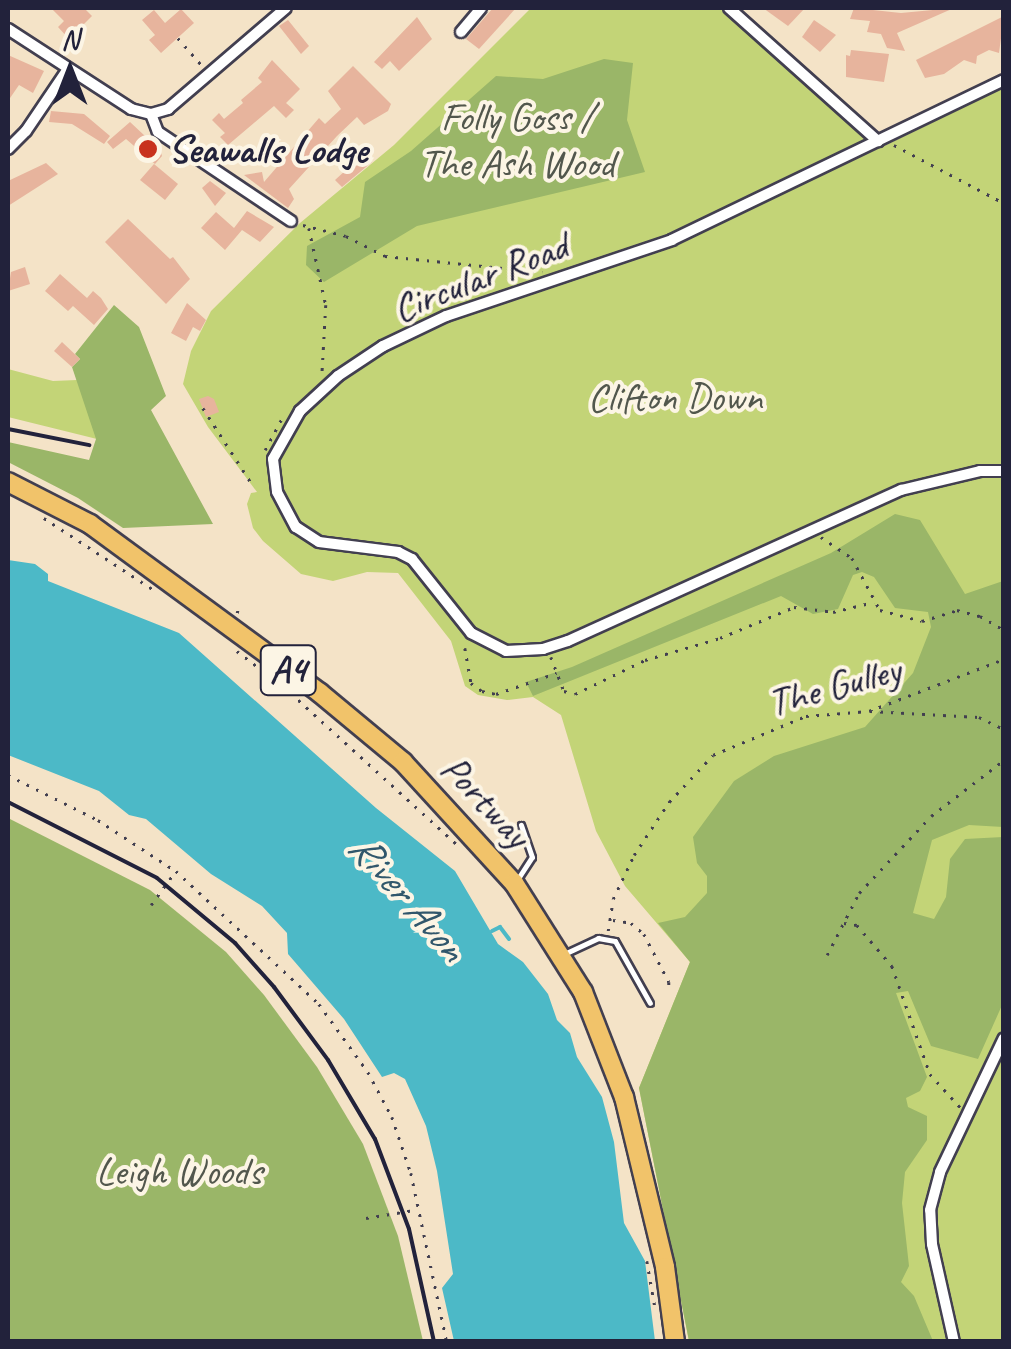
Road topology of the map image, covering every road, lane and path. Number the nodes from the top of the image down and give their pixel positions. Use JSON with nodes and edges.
{"nodes":[{"id":1,"x":286,"y":8,"type":"edge"},
{"id":2,"x":481,"y":8,"type":"edge"},
{"id":3,"x":729,"y":8,"type":"edge"},
{"id":4,"x":8,"y":30,"type":"edge"},
{"id":5,"x":461,"y":32,"type":"dead end"},
{"id":6,"x":178,"y":38,"type":"dead end"},
{"id":7,"x":68,"y":69,"type":"junction"},
{"id":8,"x":209,"y":74,"type":"junction"},
{"id":9,"x":1004,"y":80,"type":"edge"},
{"id":10,"x":151,"y":114,"type":"junction"},
{"id":11,"x":882,"y":139,"type":"junction"},
{"id":12,"x":9,"y":147,"type":"edge"},
{"id":13,"x":1004,"y":203,"type":"edge"},
{"id":14,"x":292,"y":221,"type":"joint"},
{"id":15,"x":309,"y":228,"type":"junction"},
{"id":16,"x":544,"y":272,"type":"dead end"},
{"id":17,"x":321,"y":378,"type":"dead end"},
{"id":18,"x":202,"y":408,"type":"dead end"},
{"id":19,"x":215,"y":413,"type":"dead end"},
{"id":20,"x":214,"y":426,"type":"junction"},
{"id":21,"x":1004,"y":471,"type":"edge"},
{"id":22,"x":8,"y":482,"type":"edge"},
{"id":23,"x":254,"y":487,"type":"dead end"},
{"id":24,"x":32,"y":511,"type":"dead end"},
{"id":25,"x":821,"y":536,"type":"dead end"},
{"id":26,"x":161,"y":595,"type":"dead end"},
{"id":27,"x":874,"y":602,"type":"junction"},
{"id":28,"x":1004,"y":630,"type":"edge"},
{"id":29,"x":465,"y":648,"type":"dead end"},
{"id":30,"x":238,"y":652,"type":"dead end"},
{"id":31,"x":550,"y":655,"type":"dead end"},
{"id":32,"x":1004,"y":659,"type":"edge"},
{"id":33,"x":558,"y":673,"type":"junction"},
{"id":34,"x":869,"y":711,"type":"junction"},
{"id":35,"x":1004,"y":730,"type":"edge"},
{"id":36,"x":1004,"y":760,"type":"edge"},
{"id":37,"x":8,"y":775,"type":"edge"},
{"id":38,"x":521,"y":825,"type":"dead end"},
{"id":39,"x":460,"y":848,"type":"dead end"},
{"id":40,"x":176,"y":871,"type":"junction"},
{"id":41,"x":514,"y":883,"type":"junction"},
{"id":42,"x":151,"y":905,"type":"dead end"},
{"id":43,"x":611,"y":920,"type":"junction"},
{"id":44,"x":842,"y":923,"type":"junction"},
{"id":45,"x":607,"y":938,"type":"junction"},
{"id":46,"x":562,"y":955,"type":"junction"},
{"id":47,"x":827,"y":956,"type":"dead end"},
{"id":48,"x":669,"y":992,"type":"dead end"},
{"id":49,"x":650,"y":1003,"type":"dead end"},
{"id":50,"x":1004,"y":1038,"type":"edge"},
{"id":51,"x":962,"y":1109,"type":"dead end"},
{"id":52,"x":417,"y":1210,"type":"junction"},
{"id":53,"x":366,"y":1218,"type":"dead end"},
{"id":54,"x":645,"y":1246,"type":"dead end"},
{"id":55,"x":656,"y":1316,"type":"dead end"},
{"id":56,"x":448,"y":1342,"type":"edge"},
{"id":57,"x":674,"y":1342,"type":"edge"},
{"id":58,"x":954,"y":1342,"type":"edge"}],
"edges":[{"from":1,"to":8,"type":"street"},
{"from":2,"to":5,"type":"street"},
{"from":3,"to":11,"type":"street"},
{"from":4,"to":7,"type":"street"},
{"from":6,"to":8,"type":"path"},
{"from":7,"to":10,"type":"street"},
{"from":7,"to":12,"type":"street"},
{"from":8,"to":10,"type":"street"},
{"from":9,"to":11,"type":"street","name":"Circular Road"},
{"from":10,"to":14,"type":"street"},
{"from":11,"to":13,"type":"path"},
{"from":11,"to":21,"type":"street","name":"Circular Road"},
{"from":14,"to":15,"type":"path"},
{"from":15,"to":16,"type":"path"},
{"from":15,"to":17,"type":"path"},
{"from":18,"to":20,"type":"path"},
{"from":19,"to":20,"type":"path"},
{"from":20,"to":23,"type":"path"},
{"from":22,"to":41,"type":"highway","name":"Portway","number":"A4"},
{"from":24,"to":26,"type":"path"},
{"from":25,"to":27,"type":"path"},
{"from":27,"to":28,"type":"path"},
{"from":27,"to":33,"type":"path"},
{"from":29,"to":33,"type":"path"},
{"from":30,"to":39,"type":"path","name":"Portway"},
{"from":31,"to":33,"type":"path"},
{"from":32,"to":34,"type":"path","name":"The Gulley"},
{"from":34,"to":35,"type":"path"},
{"from":34,"to":43,"type":"path","name":"The Gulley"},
{"from":36,"to":44,"type":"path"},
{"from":37,"to":40,"type":"path"},
{"from":38,"to":41,"type":"lane"},
{"from":40,"to":42,"type":"path"},
{"from":40,"to":52,"type":"path"},
{"from":41,"to":46,"type":"highway","name":"Portway","number":"A4"},
{"from":43,"to":45,"type":"path","name":"The Gulley"},
{"from":43,"to":48,"type":"path"},
{"from":44,"to":47,"type":"path"},
{"from":44,"to":51,"type":"path"},
{"from":45,"to":46,"type":"lane"},
{"from":45,"to":49,"type":"lane"},
{"from":46,"to":57,"type":"highway","name":"Portway","number":"A4"},
{"from":50,"to":58,"type":"street"},
{"from":52,"to":53,"type":"path"},
{"from":52,"to":56,"type":"path"},
{"from":54,"to":55,"type":"path"}]}
